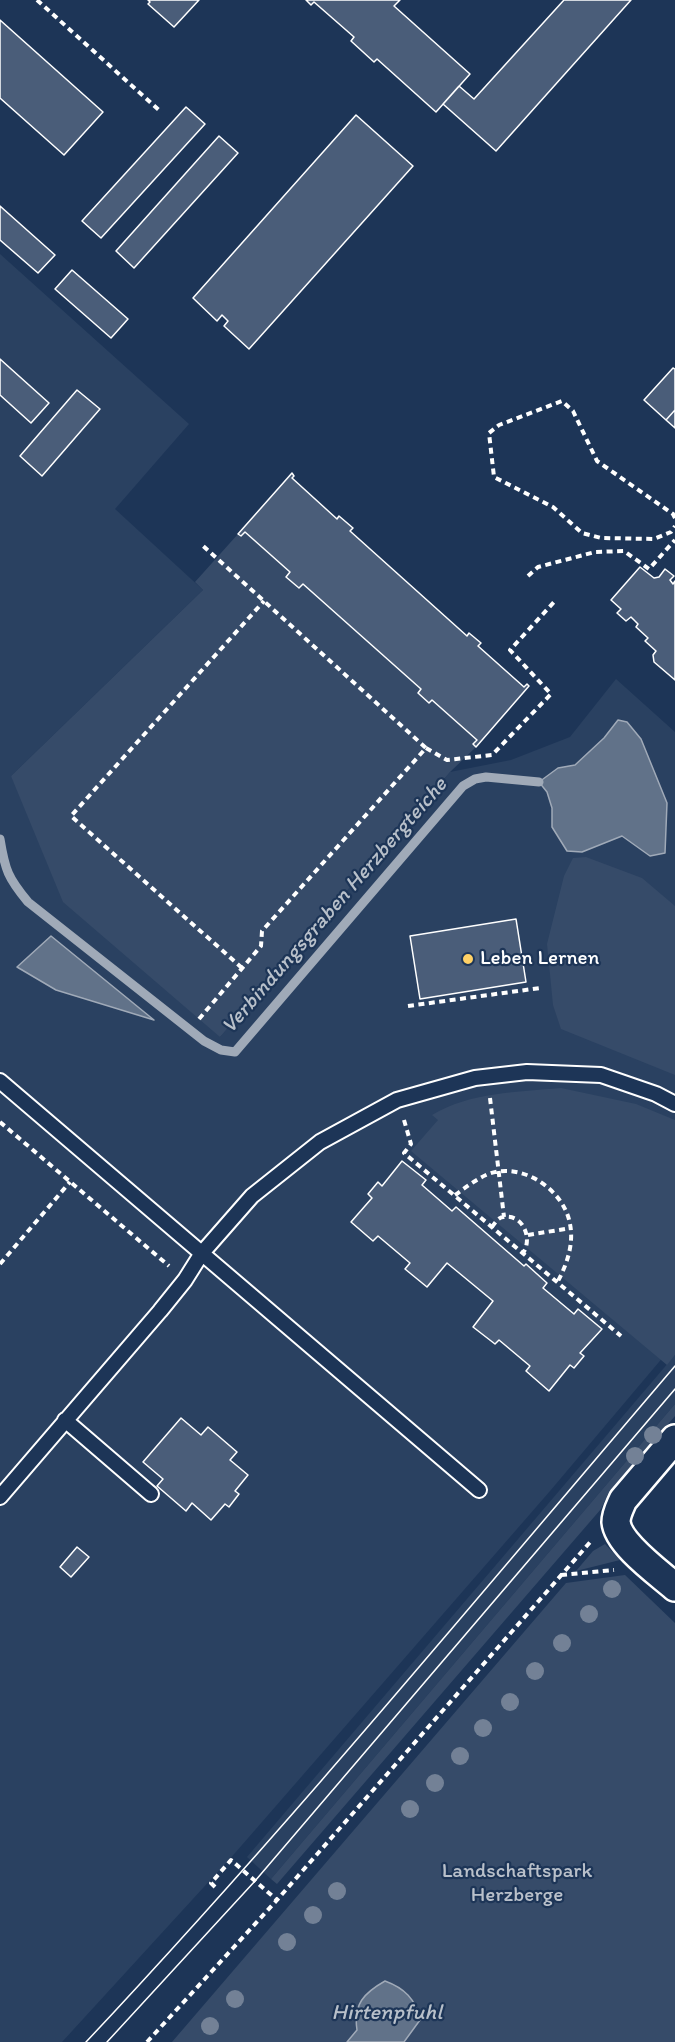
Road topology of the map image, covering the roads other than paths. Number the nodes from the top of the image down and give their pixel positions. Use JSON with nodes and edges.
{"nodes":[{"id":1,"x":0,"y":1082,"type":"edge"},
{"id":2,"x":675,"y":1104,"type":"edge"},
{"id":3,"x":202,"y":1253,"type":"junction"},
{"id":4,"x":65,"y":1420,"type":"junction"},
{"id":5,"x":675,"y":1439,"type":"edge"},
{"id":6,"x":479,"y":1490,"type":"dead end"},
{"id":7,"x":151,"y":1494,"type":"dead end"},
{"id":8,"x":0,"y":1497,"type":"edge"},
{"id":9,"x":675,"y":1587,"type":"edge"}],
"edges":[{"from":1,"to":3,"type":"lane"},
{"from":2,"to":3,"type":"lane"},
{"from":3,"to":4,"type":"lane"},
{"from":3,"to":6,"type":"lane"},
{"from":4,"to":7,"type":"lane"},
{"from":4,"to":8,"type":"lane"},
{"from":5,"to":9,"type":"street"}]}
